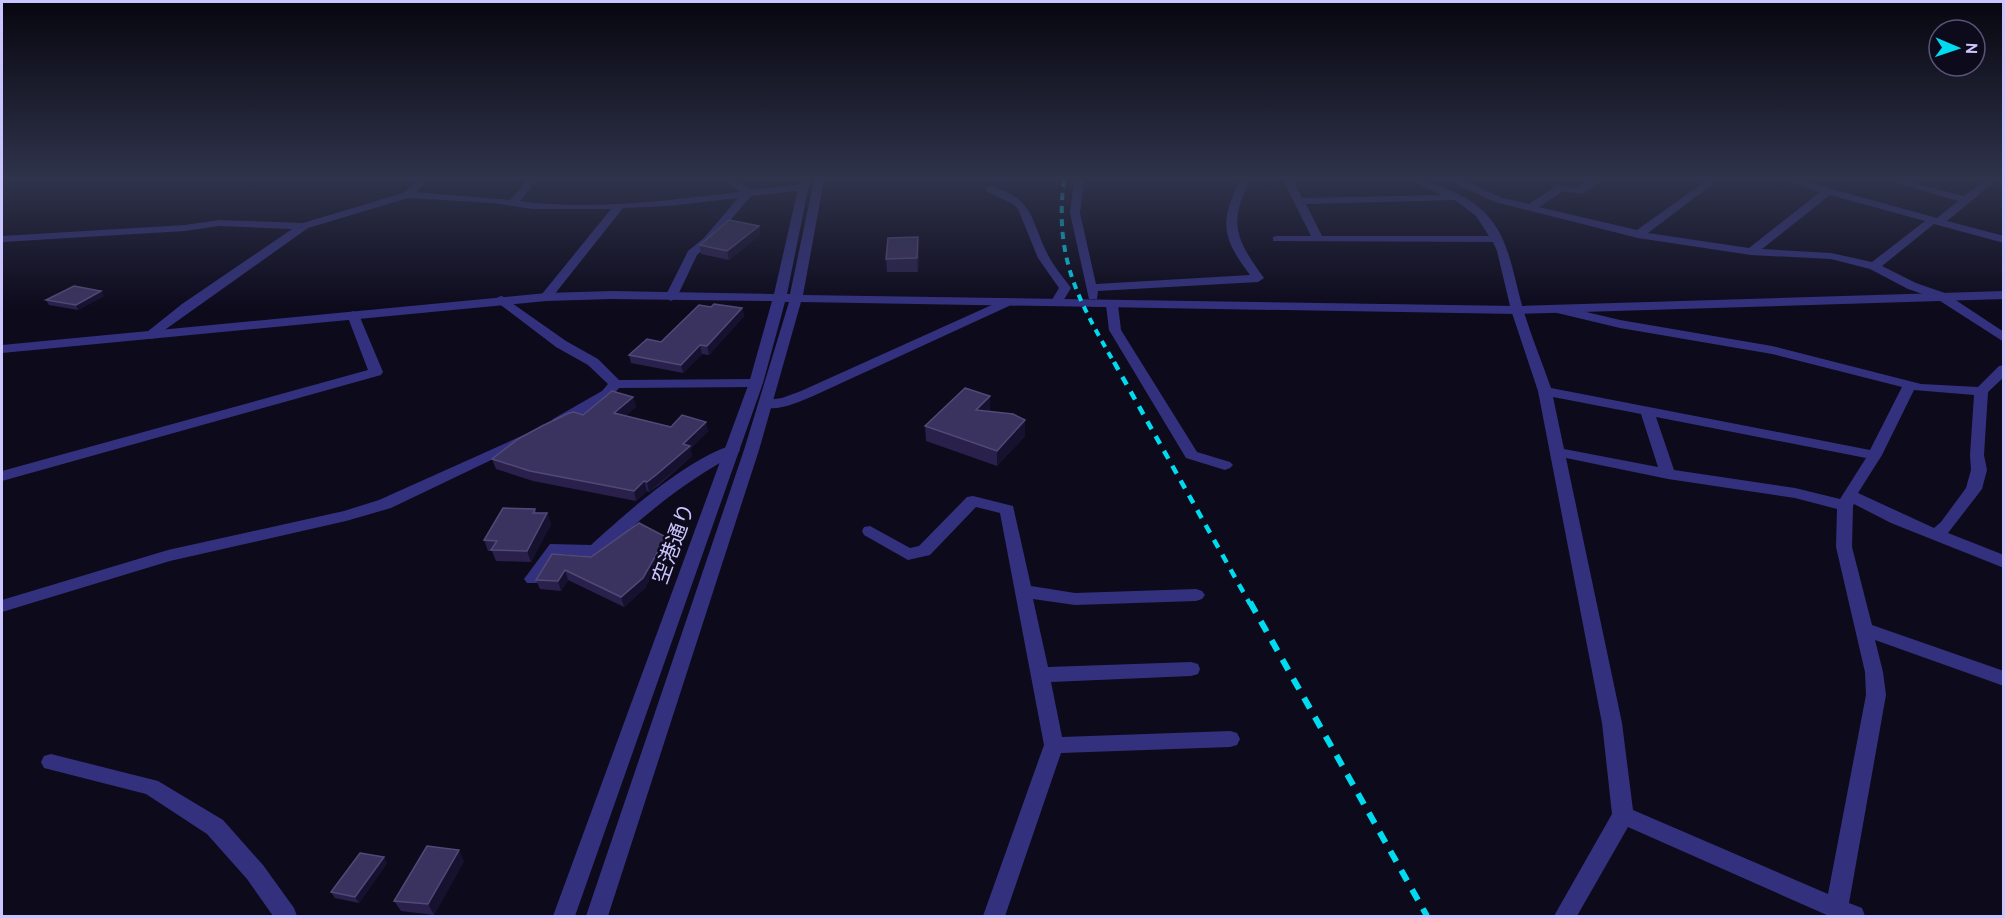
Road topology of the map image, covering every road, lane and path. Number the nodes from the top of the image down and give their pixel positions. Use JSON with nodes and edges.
{"nodes":[{"id":1,"x":314,"y":223,"type":"edge"},
{"id":2,"x":605,"y":223,"type":"edge"},
{"id":3,"x":723,"y":223,"type":"edge"},
{"id":4,"x":802,"y":223,"type":"edge"},
{"id":5,"x":1030,"y":223,"type":"edge"},
{"id":6,"x":1077,"y":223,"type":"edge"},
{"id":7,"x":1230,"y":223,"type":"edge"},
{"id":8,"x":1310,"y":223,"type":"edge"},
{"id":9,"x":1486,"y":223,"type":"edge"},
{"id":10,"x":1591,"y":223,"type":"edge"},
{"id":11,"x":1655,"y":223,"type":"edge"},
{"id":12,"x":1788,"y":223,"type":"edge"},
{"id":13,"x":1933,"y":223,"type":"edge"},
{"id":14,"x":1943,"y":223,"type":"edge"},
{"id":15,"x":304,"y":226,"type":"junction"},
{"id":16,"x":1638,"y":235,"type":"junction"},
{"id":17,"x":1318,"y":238,"type":"junction"},
{"id":18,"x":2,"y":239,"type":"edge"},
{"id":19,"x":1277,"y":239,"type":"dead end"},
{"id":20,"x":1496,"y":239,"type":"junction"},
{"id":21,"x":2004,"y":240,"type":"edge"},
{"id":22,"x":1751,"y":252,"type":"junction"},
{"id":23,"x":1874,"y":266,"type":"junction"},
{"id":24,"x":1091,"y":288,"type":"junction"},
{"id":25,"x":2004,"y":295,"type":"edge"},
{"id":26,"x":1941,"y":296,"type":"junction"},
{"id":27,"x":546,"y":297,"type":"junction"},
{"id":28,"x":671,"y":297,"type":"junction"},
{"id":29,"x":788,"y":299,"type":"junction"},
{"id":30,"x":502,"y":300,"type":"junction"},
{"id":31,"x":1005,"y":303,"type":"junction"},
{"id":32,"x":1056,"y":303,"type":"junction"},
{"id":33,"x":1095,"y":304,"type":"junction"},
{"id":34,"x":1112,"y":305,"type":"junction"},
{"id":35,"x":1557,"y":309,"type":"junction"},
{"id":36,"x":1517,"y":310,"type":"junction"},
{"id":37,"x":353,"y":315,"type":"junction"},
{"id":38,"x":152,"y":335,"type":"junction"},
{"id":39,"x":2004,"y":338,"type":"edge"},
{"id":40,"x":2,"y":349,"type":"edge"},
{"id":41,"x":2004,"y":369,"type":"edge"},
{"id":42,"x":756,"y":383,"type":"junction"},
{"id":43,"x":615,"y":384,"type":"junction"},
{"id":44,"x":1910,"y":385,"type":"junction"},
{"id":45,"x":1545,"y":391,"type":"junction"},
{"id":46,"x":1981,"y":391,"type":"junction"},
{"id":47,"x":766,"y":404,"type":"junction"},
{"id":48,"x":1646,"y":410,"type":"junction"},
{"id":49,"x":733,"y":450,"type":"junction"},
{"id":50,"x":1558,"y":452,"type":"junction"},
{"id":51,"x":1875,"y":455,"type":"junction"},
{"id":52,"x":1225,"y":465,"type":"dead end"},
{"id":53,"x":1668,"y":474,"type":"junction"},
{"id":54,"x":2,"y":476,"type":"edge"},
{"id":55,"x":1847,"y":501,"type":"junction"},
{"id":56,"x":870,"y":531,"type":"dead end"},
{"id":57,"x":1935,"y":535,"type":"junction"},
{"id":58,"x":2004,"y":562,"type":"edge"},
{"id":59,"x":533,"y":579,"type":"dead end"},
{"id":60,"x":1023,"y":591,"type":"junction"},
{"id":61,"x":1196,"y":595,"type":"dead end"},
{"id":62,"x":2,"y":606,"type":"edge"},
{"id":63,"x":1864,"y":629,"type":"junction"},
{"id":64,"x":1191,"y":669,"type":"dead end"},
{"id":65,"x":1040,"y":675,"type":"junction"},
{"id":66,"x":2004,"y":679,"type":"edge"},
{"id":67,"x":1230,"y":739,"type":"dead end"},
{"id":68,"x":1054,"y":745,"type":"junction"},
{"id":69,"x":51,"y":762,"type":"dead end"},
{"id":70,"x":1623,"y":815,"type":"junction"},
{"id":71,"x":1846,"y":913,"type":"edge"},
{"id":72,"x":286,"y":916,"type":"edge"},
{"id":73,"x":564,"y":916,"type":"edge"},
{"id":74,"x":597,"y":916,"type":"edge"},
{"id":75,"x":994,"y":916,"type":"edge"},
{"id":76,"x":1565,"y":916,"type":"edge"}],
"edges":[{"from":1,"to":15,"type":"street"},
{"from":2,"to":27,"type":"street"},
{"from":3,"to":28,"type":"street"},
{"from":4,"to":29,"type":"street","name":"空港通り"},
{"from":5,"to":32,"type":"street"},
{"from":6,"to":24,"type":"street"},
{"from":7,"to":24,"type":"street"},
{"from":8,"to":17,"type":"street"},
{"from":9,"to":20,"type":"street"},
{"from":10,"to":16,"type":"street"},
{"from":11,"to":16,"type":"street"},
{"from":12,"to":22,"type":"street"},
{"from":13,"to":23,"type":"street"},
{"from":14,"to":21,"type":"street"},
{"from":15,"to":18,"type":"street"},
{"from":15,"to":38,"type":"street"},
{"from":16,"to":22,"type":"street"},
{"from":17,"to":19,"type":"street"},
{"from":17,"to":20,"type":"street"},
{"from":20,"to":36,"type":"street"},
{"from":22,"to":23,"type":"street"},
{"from":23,"to":26,"type":"street"},
{"from":24,"to":33,"type":"street"},
{"from":25,"to":26,"type":"street"},
{"from":26,"to":35,"type":"street"},
{"from":26,"to":39,"type":"street"},
{"from":27,"to":28,"type":"street"},
{"from":27,"to":30,"type":"street"},
{"from":28,"to":29,"type":"street"},
{"from":29,"to":31,"type":"street"},
{"from":29,"to":42,"type":"street","name":"空港通り"},
{"from":29,"to":47,"type":"street","name":"空港通り"},
{"from":30,"to":37,"type":"street"},
{"from":30,"to":43,"type":"street"},
{"from":31,"to":32,"type":"street"},
{"from":31,"to":47,"type":"street"},
{"from":32,"to":33,"type":"street"},
{"from":33,"to":34,"type":"street"},
{"from":34,"to":36,"type":"street"},
{"from":34,"to":52,"type":"street"},
{"from":35,"to":36,"type":"street"},
{"from":35,"to":44,"type":"street"},
{"from":36,"to":45,"type":"street"},
{"from":37,"to":38,"type":"street"},
{"from":37,"to":54,"type":"street"},
{"from":38,"to":40,"type":"street"},
{"from":41,"to":46,"type":"street"},
{"from":42,"to":43,"type":"street"},
{"from":42,"to":49,"type":"street","name":"空港通り"},
{"from":43,"to":62,"type":"street"},
{"from":44,"to":46,"type":"street"},
{"from":44,"to":51,"type":"street"},
{"from":45,"to":48,"type":"street"},
{"from":45,"to":50,"type":"street"},
{"from":46,"to":57,"type":"street"},
{"from":47,"to":74,"type":"street","name":"空港通り"},
{"from":48,"to":51,"type":"street"},
{"from":48,"to":53,"type":"street"},
{"from":49,"to":59,"type":"street"},
{"from":49,"to":73,"type":"street","name":"空港通り"},
{"from":50,"to":53,"type":"street"},
{"from":50,"to":70,"type":"street"},
{"from":51,"to":55,"type":"street"},
{"from":53,"to":55,"type":"street"},
{"from":55,"to":57,"type":"street"},
{"from":55,"to":63,"type":"street"},
{"from":56,"to":60,"type":"street"},
{"from":57,"to":58,"type":"street"},
{"from":60,"to":61,"type":"street"},
{"from":60,"to":65,"type":"street"},
{"from":63,"to":66,"type":"street"},
{"from":63,"to":71,"type":"street"},
{"from":64,"to":65,"type":"street"},
{"from":65,"to":68,"type":"street"},
{"from":67,"to":68,"type":"street"},
{"from":68,"to":75,"type":"street"},
{"from":69,"to":72,"type":"street"},
{"from":70,"to":71,"type":"street"},
{"from":70,"to":76,"type":"street"}]}
